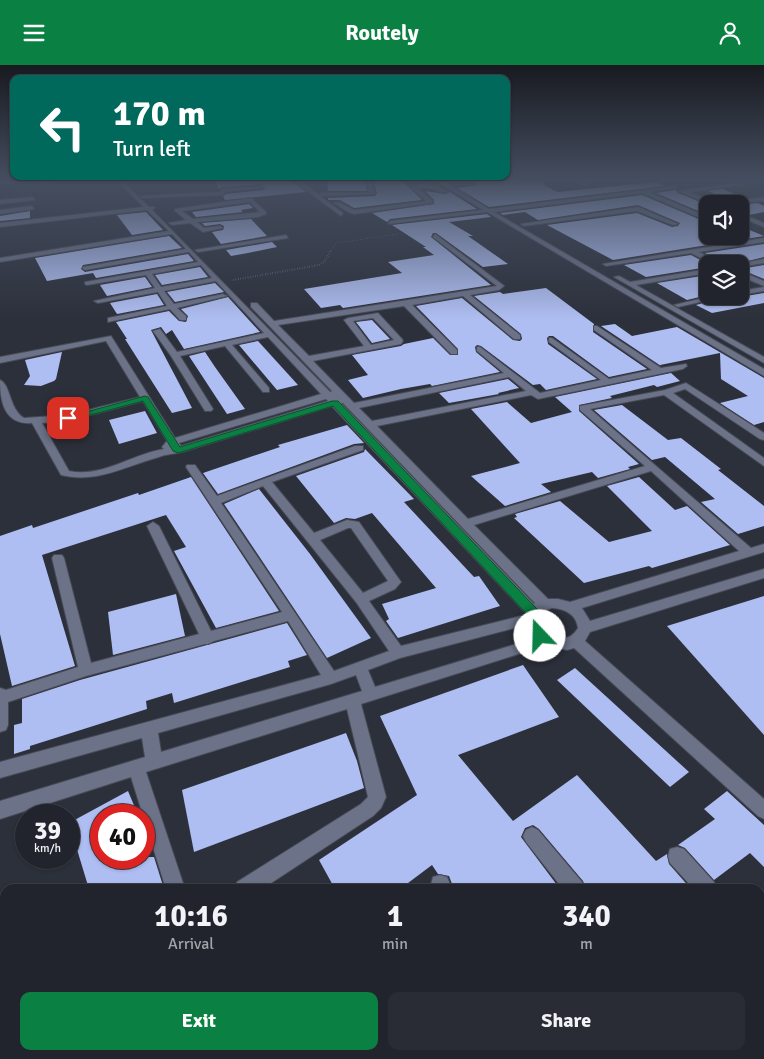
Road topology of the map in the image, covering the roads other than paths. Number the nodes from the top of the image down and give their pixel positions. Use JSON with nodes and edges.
{"nodes":[{"id":1,"x":170,"y":227,"type":"edge"},
{"id":2,"x":172,"y":227,"type":"edge"},
{"id":3,"x":199,"y":227,"type":"edge"},
{"id":4,"x":518,"y":227,"type":"edge"},
{"id":5,"x":530,"y":227,"type":"edge"},
{"id":6,"x":220,"y":228,"type":"dead end"},
{"id":7,"x":435,"y":236,"type":"dead end"},
{"id":8,"x":286,"y":237,"type":"dead end"},
{"id":9,"x":764,"y":240,"type":"edge"},
{"id":10,"x":194,"y":250,"type":"junction"},
{"id":11,"x":692,"y":251,"type":"junction"},
{"id":12,"x":700,"y":255,"type":"edge"},
{"id":13,"x":0,"y":260,"type":"edge"},
{"id":14,"x":589,"y":261,"type":"dead end"},
{"id":15,"x":764,"y":261,"type":"edge"},
{"id":16,"x":202,"y":263,"type":"junction"},
{"id":17,"x":749,"y":264,"type":"edge"},
{"id":18,"x":598,"y":265,"type":"dead end"},
{"id":19,"x":84,"y":268,"type":"dead end"},
{"id":20,"x":699,"y":272,"type":"edge"},
{"id":21,"x":148,"y":273,"type":"junction"},
{"id":22,"x":614,"y":275,"type":"dead end"},
{"id":23,"x":749,"y":278,"type":"edge"},
{"id":24,"x":216,"y":279,"type":"junction"},
{"id":25,"x":87,"y":283,"type":"dead end"},
{"id":26,"x":630,"y":284,"type":"junction"},
{"id":27,"x":764,"y":285,"type":"edge"},
{"id":28,"x":616,"y":286,"type":"junction"},
{"id":29,"x":764,"y":289,"type":"edge"},
{"id":30,"x":160,"y":290,"type":"junction"},
{"id":31,"x":749,"y":292,"type":"edge"},
{"id":32,"x":464,"y":294,"type":"junction"},
{"id":33,"x":223,"y":296,"type":"dead end"},
{"id":34,"x":98,"y":301,"type":"dead end"},
{"id":35,"x":699,"y":301,"type":"edge"},
{"id":36,"x":406,"y":303,"type":"junction"},
{"id":37,"x":678,"y":305,"type":"dead end"},
{"id":38,"x":172,"y":307,"type":"junction"},
{"id":39,"x":183,"y":319,"type":"dead end"},
{"id":40,"x":111,"y":320,"type":"dead end"},
{"id":41,"x":273,"y":324,"type":"junction"},
{"id":42,"x":597,"y":328,"type":"dead end"},
{"id":43,"x":157,"y":331,"type":"dead end"},
{"id":44,"x":270,"y":335,"type":"junction"},
{"id":45,"x":517,"y":337,"type":"dead end"},
{"id":46,"x":552,"y":340,"type":"dead end"},
{"id":47,"x":226,"y":343,"type":"junction"},
{"id":48,"x":369,"y":347,"type":"junction"},
{"id":49,"x":480,"y":349,"type":"dead end"},
{"id":50,"x":454,"y":352,"type":"dead end"},
{"id":51,"x":175,"y":355,"type":"junction"},
{"id":52,"x":308,"y":359,"type":"junction"},
{"id":53,"x":0,"y":360,"type":"edge"},
{"id":54,"x":764,"y":360,"type":"edge"},
{"id":55,"x":682,"y":365,"type":"dead end"},
{"id":56,"x":658,"y":369,"type":"junction"},
{"id":57,"x":764,"y":373,"type":"edge"},
{"id":58,"x":512,"y":374,"type":"junction"},
{"id":59,"x":606,"y":380,"type":"junction"},
{"id":60,"x":0,"y":383,"type":"edge"},
{"id":61,"x":266,"y":390,"type":"dead end"},
{"id":62,"x":533,"y":392,"type":"junction"},
{"id":63,"x":666,"y":392,"type":"junction"},
{"id":64,"x":145,"y":398,"type":"junction"},
{"id":65,"x":331,"y":399,"type":"junction"},
{"id":66,"x":346,"y":399,"type":"junction"},
{"id":67,"x":208,"y":409,"type":"dead end"},
{"id":68,"x":11,"y":414,"type":"junction"},
{"id":69,"x":0,"y":417,"type":"edge"},
{"id":70,"x":36,"y":421,"type":"junction"},
{"id":71,"x":370,"y":424,"type":"junction"},
{"id":72,"x":764,"y":437,"type":"edge"},
{"id":73,"x":175,"y":446,"type":"junction"},
{"id":74,"x":359,"y":448,"type":"dead end"},
{"id":75,"x":764,"y":463,"type":"edge"},
{"id":76,"x":191,"y":467,"type":"dead end"},
{"id":77,"x":653,"y":467,"type":"junction"},
{"id":78,"x":265,"y":481,"type":"junction"},
{"id":79,"x":215,"y":501,"type":"junction"},
{"id":80,"x":468,"y":523,"type":"junction"},
{"id":81,"x":153,"y":526,"type":"dead end"},
{"id":82,"x":313,"y":538,"type":"junction"},
{"id":83,"x":764,"y":548,"type":"edge"},
{"id":84,"x":749,"y":553,"type":"junction"},
{"id":85,"x":58,"y":558,"type":"dead end"},
{"id":86,"x":764,"y":573,"type":"edge"},
{"id":87,"x":361,"y":599,"type":"junction"},
{"id":88,"x":570,"y":607,"type":"junction"},
{"id":89,"x":536,"y":611,"type":"junction"},
{"id":90,"x":291,"y":615,"type":"junction"},
{"id":91,"x":586,"y":628,"type":"junction"},
{"id":92,"x":208,"y":639,"type":"junction"},
{"id":93,"x":547,"y":640,"type":"junction"},
{"id":94,"x":576,"y":641,"type":"junction"},
{"id":95,"x":398,"y":653,"type":"junction"},
{"id":96,"x":360,"y":668,"type":"junction"},
{"id":97,"x":86,"y":670,"type":"junction"},
{"id":98,"x":331,"y":678,"type":"junction"},
{"id":99,"x":372,"y":694,"type":"junction"},
{"id":100,"x":0,"y":696,"type":"edge"},
{"id":101,"x":352,"y":700,"type":"junction"},
{"id":102,"x":0,"y":725,"type":"edge"},
{"id":103,"x":149,"y":729,"type":"junction"},
{"id":104,"x":154,"y":762,"type":"junction"},
{"id":105,"x":136,"y":768,"type":"junction"},
{"id":106,"x":0,"y":770,"type":"edge"},
{"id":107,"x":0,"y":810,"type":"edge"},
{"id":108,"x":764,"y":810,"type":"edge"},
{"id":109,"x":532,"y":836,"type":"dead end"},
{"id":110,"x":677,"y":857,"type":"dead end"},
{"id":111,"x":174,"y":884,"type":"edge"},
{"id":112,"x":252,"y":884,"type":"edge"},
{"id":113,"x":571,"y":884,"type":"edge"},
{"id":114,"x":702,"y":884,"type":"edge"}],
"edges":[{"from":1,"to":13,"type":"street"},
{"from":2,"to":10,"type":"street"},
{"from":3,"to":6,"type":"street"},
{"from":4,"to":28,"type":"street"},
{"from":5,"to":14,"type":"street"},
{"from":7,"to":32,"type":"street"},
{"from":8,"to":10,"type":"street"},
{"from":9,"to":11,"type":"street"},
{"from":10,"to":16,"type":"street"},
{"from":10,"to":19,"type":"street"},
{"from":10,"to":41,"type":"street"},
{"from":11,"to":12,"type":"street"},
{"from":11,"to":18,"type":"street"},
{"from":15,"to":17,"type":"street"},
{"from":16,"to":21,"type":"street"},
{"from":16,"to":24,"type":"street"},
{"from":20,"to":26,"type":"street"},
{"from":21,"to":25,"type":"street"},
{"from":21,"to":30,"type":"street"},
{"from":22,"to":26,"type":"street"},
{"from":23,"to":27,"type":"street"},
{"from":24,"to":30,"type":"street"},
{"from":24,"to":44,"type":"street"},
{"from":26,"to":28,"type":"street"},
{"from":26,"to":54,"type":"street"},
{"from":28,"to":57,"type":"street"},
{"from":29,"to":31,"type":"street"},
{"from":30,"to":34,"type":"street"},
{"from":30,"to":38,"type":"street"},
{"from":32,"to":36,"type":"street"},
{"from":32,"to":45,"type":"street"},
{"from":33,"to":38,"type":"street"},
{"from":35,"to":37,"type":"street"},
{"from":36,"to":41,"type":"street"},
{"from":36,"to":50,"type":"street"},
{"from":38,"to":39,"type":"street"},
{"from":38,"to":40,"type":"street"},
{"from":41,"to":52,"type":"street"},
{"from":42,"to":56,"type":"street"},
{"from":43,"to":51,"type":"street"},
{"from":44,"to":47,"type":"street"},
{"from":44,"to":65,"type":"street"},
{"from":46,"to":59,"type":"street"},
{"from":47,"to":51,"type":"street"},
{"from":47,"to":61,"type":"street"},
{"from":48,"to":48,"type":"street"},
{"from":48,"to":52,"type":"street"},
{"from":49,"to":58,"type":"street"},
{"from":51,"to":67,"type":"street"},
{"from":52,"to":66,"type":"street"},
{"from":53,"to":64,"type":"street"},
{"from":55,"to":56,"type":"street"},
{"from":56,"to":59,"type":"street"},
{"from":58,"to":62,"type":"street"},
{"from":58,"to":66,"type":"street"},
{"from":59,"to":62,"type":"street"},
{"from":60,"to":68,"type":"street"},
{"from":62,"to":71,"type":"street"},
{"from":63,"to":72,"type":"street"},
{"from":63,"to":75,"type":"street"},
{"from":63,"to":77,"type":"street"},
{"from":64,"to":70,"type":"street"},
{"from":64,"to":73,"type":"street"},
{"from":65,"to":66,"type":"street"},
{"from":65,"to":73,"type":"street"},
{"from":65,"to":89,"type":"street"},
{"from":66,"to":71,"type":"street"},
{"from":68,"to":69,"type":"street"},
{"from":68,"to":70,"type":"street"},
{"from":70,"to":73,"type":"street"},
{"from":71,"to":80,"type":"street"},
{"from":74,"to":78,"type":"street"},
{"from":76,"to":79,"type":"street"},
{"from":77,"to":80,"type":"street"},
{"from":77,"to":84,"type":"street"},
{"from":78,"to":79,"type":"street"},
{"from":78,"to":82,"type":"street"},
{"from":79,"to":90,"type":"street"},
{"from":80,"to":89,"type":"street"},
{"from":81,"to":92,"type":"street"},
{"from":82,"to":87,"type":"street"},
{"from":82,"to":87,"type":"street"},
{"from":83,"to":84,"type":"street"},
{"from":84,"to":88,"type":"street"},
{"from":85,"to":97,"type":"street"},
{"from":86,"to":91,"type":"street"},
{"from":87,"to":95,"type":"street"},
{"from":88,"to":89,"type":"street"},
{"from":88,"to":91,"type":"street"},
{"from":89,"to":93,"type":"street"},
{"from":89,"to":95,"type":"street"},
{"from":90,"to":92,"type":"street"},
{"from":90,"to":98,"type":"street"},
{"from":91,"to":94,"type":"street"},
{"from":92,"to":97,"type":"street"},
{"from":93,"to":94,"type":"street"},
{"from":93,"to":99,"type":"street"},
{"from":94,"to":108,"type":"street"},
{"from":95,"to":96,"type":"street"},
{"from":96,"to":98,"type":"street"},
{"from":96,"to":99,"type":"street"},
{"from":97,"to":100,"type":"street"},
{"from":98,"to":103,"type":"street"},
{"from":99,"to":101,"type":"street"},
{"from":100,"to":102,"type":"street"},
{"from":101,"to":104,"type":"street"},
{"from":101,"to":112,"type":"street"},
{"from":103,"to":104,"type":"street"},
{"from":103,"to":106,"type":"street"},
{"from":104,"to":105,"type":"street"},
{"from":105,"to":107,"type":"street"},
{"from":105,"to":111,"type":"street"},
{"from":109,"to":113,"type":"street"},
{"from":110,"to":114,"type":"street"}]}
